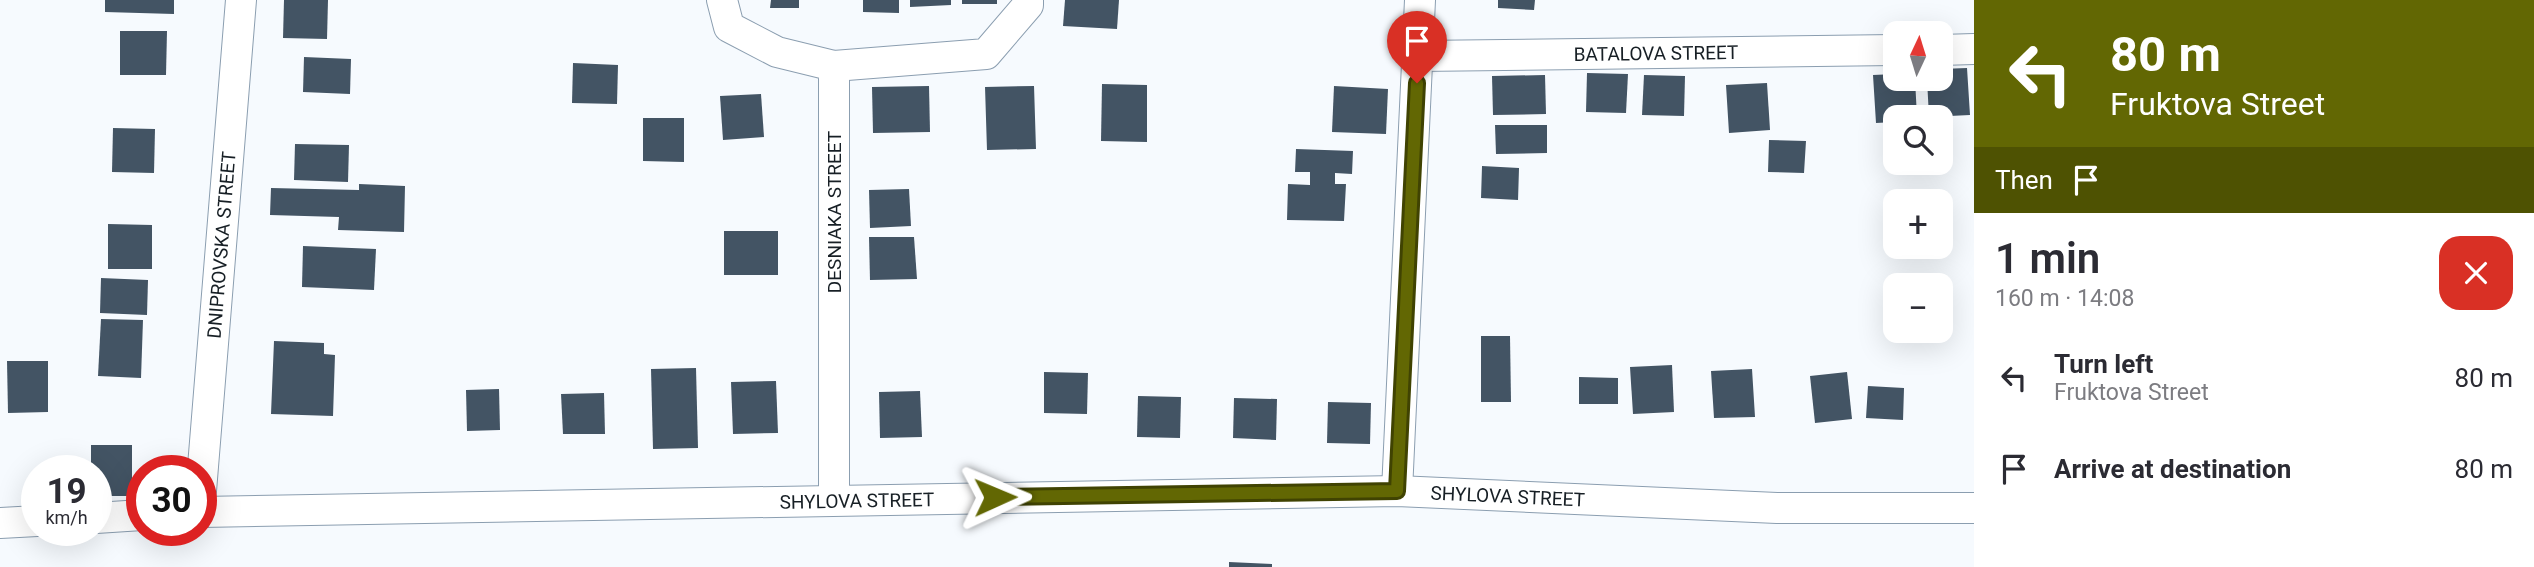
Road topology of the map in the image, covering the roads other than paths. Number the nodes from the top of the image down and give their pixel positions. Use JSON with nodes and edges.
{"nodes":[{"id":1,"x":241,"y":0,"type":"edge"},
{"id":2,"x":722,"y":0,"type":"edge"},
{"id":3,"x":1028,"y":0,"type":"edge"},
{"id":4,"x":1420,"y":0,"type":"edge"},
{"id":5,"x":1883,"y":50,"type":"edge"},
{"id":6,"x":1953,"y":50,"type":"edge"},
{"id":7,"x":1974,"y":50,"type":"edge"},
{"id":8,"x":1418,"y":56,"type":"junction"},
{"id":9,"x":834,"y":66,"type":"junction"},
{"id":10,"x":204,"y":455,"type":"edge"},
{"id":11,"x":1397,"y":491,"type":"junction"},
{"id":12,"x":834,"y":500,"type":"junction"},
{"id":13,"x":1974,"y":508,"type":"edge"},
{"id":14,"x":217,"y":512,"type":"edge"},
{"id":15,"x":21,"y":522,"type":"edge"},
{"id":16,"x":0,"y":523,"type":"edge"}],
"edges":[{"from":1,"to":10,"type":"street","name":"DNIPROVSKA STREET"},
{"from":2,"to":9,"type":"street"},
{"from":3,"to":9,"type":"street"},
{"from":4,"to":8,"type":"street"},
{"from":5,"to":8,"type":"street","name":"BATALOVA STREET"},
{"from":6,"to":7,"type":"street"},
{"from":8,"to":11,"type":"street"},
{"from":9,"to":12,"type":"street","name":"DESNIAKA STREET"},
{"from":11,"to":12,"type":"street","name":"SHYLOVA STREET"},
{"from":11,"to":13,"type":"street","name":"SHYLOVA STREET"},
{"from":12,"to":14,"type":"street","name":"SHYLOVA STREET"},
{"from":15,"to":16,"type":"street"}]}
